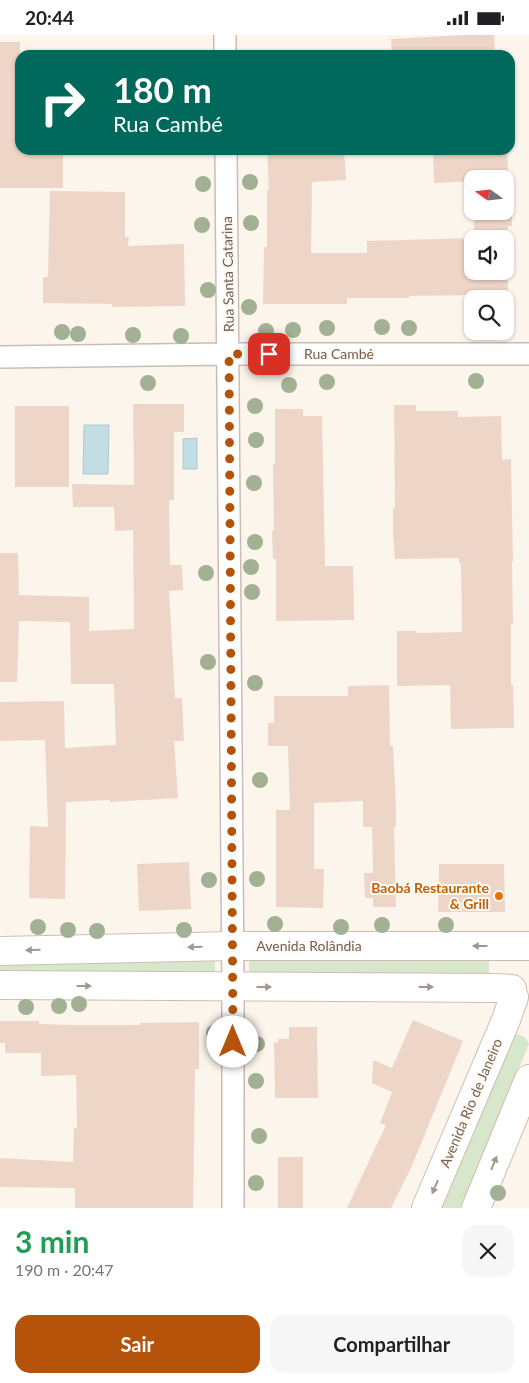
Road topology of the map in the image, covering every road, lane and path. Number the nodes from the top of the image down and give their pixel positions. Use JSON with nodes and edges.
{"nodes":[{"id":1,"x":225,"y":35,"type":"edge"},
{"id":2,"x":225,"y":50,"type":"edge"},
{"id":3,"x":226,"y":155,"type":"edge"},
{"id":4,"x":229,"y":354,"type":"junction"},
{"id":5,"x":529,"y":355,"type":"edge"},
{"id":6,"x":0,"y":357,"type":"edge"},
{"id":7,"x":529,"y":946,"type":"edge"},
{"id":8,"x":233,"y":947,"type":"junction"},
{"id":9,"x":0,"y":951,"type":"edge"},
{"id":10,"x":0,"y":985,"type":"edge"},
{"id":11,"x":233,"y":987,"type":"junction"},
{"id":12,"x":518,"y":1000,"type":"edge"},
{"id":13,"x":529,"y":1079,"type":"edge"},
{"id":14,"x":233,"y":1208,"type":"edge"},
{"id":15,"x":426,"y":1208,"type":"edge"},
{"id":16,"x":476,"y":1208,"type":"edge"}],
"edges":[{"from":1,"to":2,"type":"street"},
{"from":3,"to":4,"type":"street","name":"Rua Santa Catarina"},
{"from":4,"to":5,"type":"street","name":"Rua Cambé"},
{"from":4,"to":6,"type":"street","name":"Rua Cambé"},
{"from":4,"to":8,"type":"street","name":"Rua Santa Catarina"},
{"from":7,"to":8,"type":"street","name":"Avenida Rolândia","one_way":true},
{"from":7,"to":12,"type":"street","name":"Avenida Rio de Janeiro"},
{"from":8,"to":9,"type":"street","name":"Avenida Rolândia","one_way":true},
{"from":8,"to":11,"type":"street","name":"Rua Santa Catarina"},
{"from":10,"to":11,"type":"street","one_way":true},
{"from":11,"to":12,"type":"street","one_way":true},
{"from":11,"to":14,"type":"street","name":"Rua Santa Catarina"},
{"from":12,"to":15,"type":"street","name":"Avenida Rio de Janeiro","one_way":true},
{"from":16,"to":13,"type":"street","one_way":true}]}
